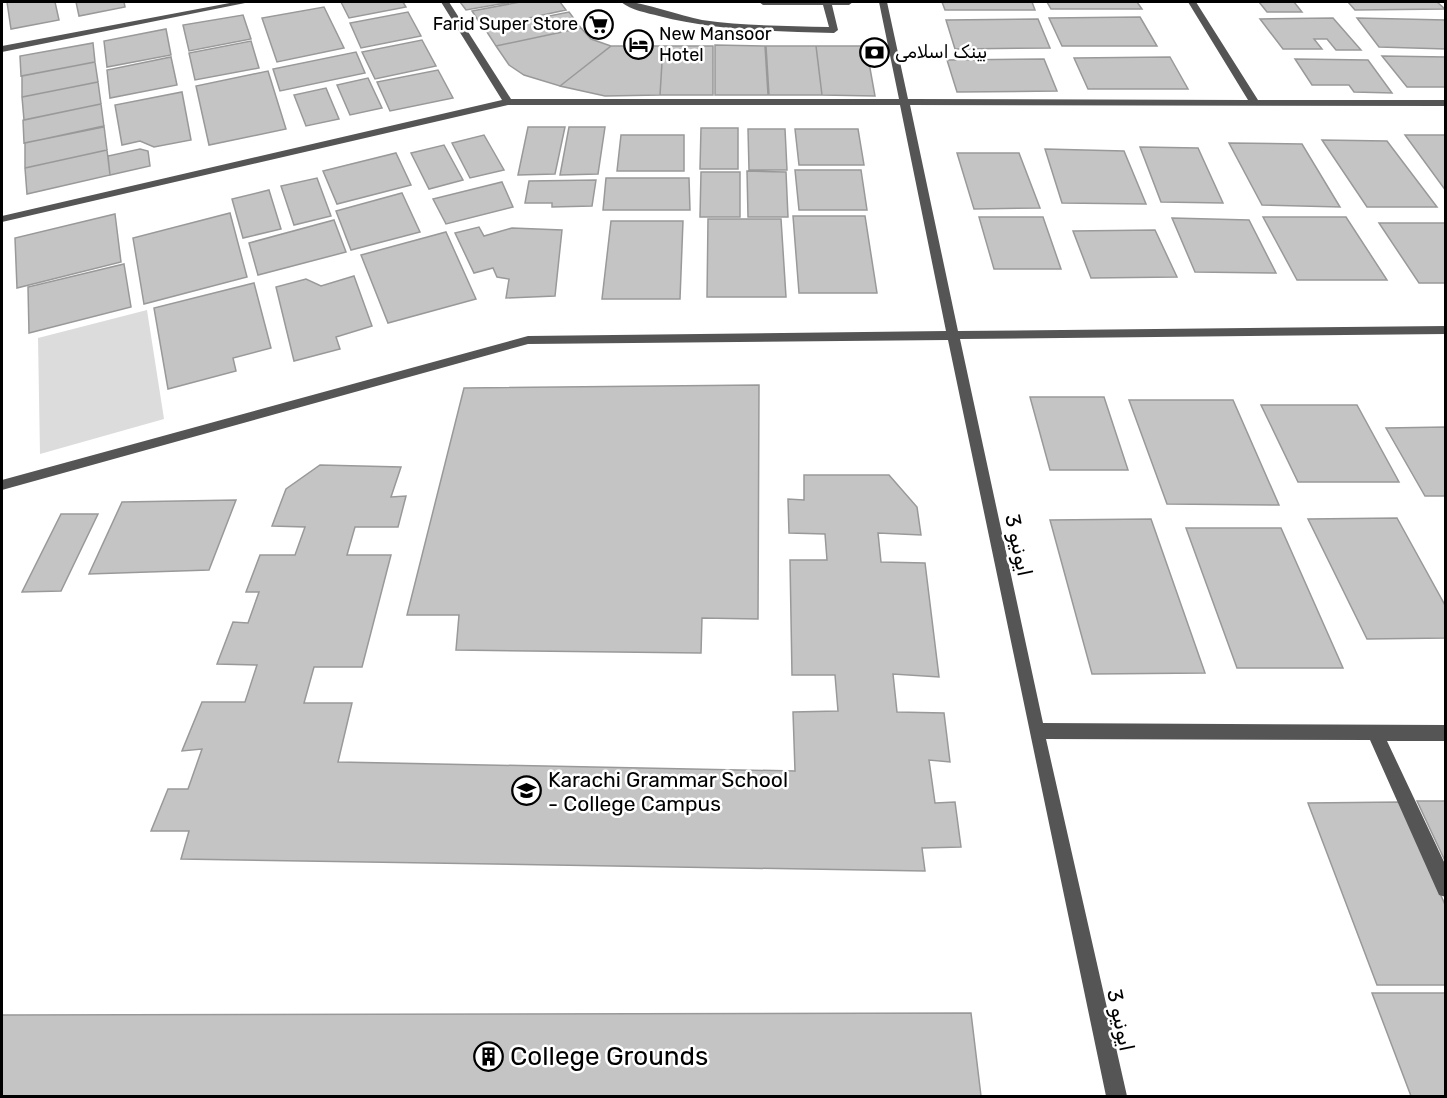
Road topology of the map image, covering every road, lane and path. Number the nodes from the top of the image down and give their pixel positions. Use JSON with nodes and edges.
{"nodes":[{"id":1,"x":246,"y":2,"type":"edge"},
{"id":2,"x":445,"y":2,"type":"edge"},
{"id":3,"x":625,"y":2,"type":"edge"},
{"id":4,"x":763,"y":2,"type":"edge"},
{"id":5,"x":849,"y":2,"type":"edge"},
{"id":6,"x":884,"y":2,"type":"edge"},
{"id":7,"x":1192,"y":2,"type":"edge"},
{"id":8,"x":827,"y":3,"type":"edge"},
{"id":9,"x":197,"y":6,"type":"edge"},
{"id":10,"x":2,"y":49,"type":"edge"},
{"id":11,"x":508,"y":102,"type":"junction"},
{"id":12,"x":1446,"y":102,"type":"edge"},
{"id":13,"x":904,"y":104,"type":"junction"},
{"id":14,"x":1256,"y":104,"type":"junction"},
{"id":15,"x":2,"y":219,"type":"edge"},
{"id":16,"x":1446,"y":330,"type":"edge"},
{"id":17,"x":953,"y":334,"type":"junction"},
{"id":18,"x":2,"y":485,"type":"edge"},
{"id":19,"x":1036,"y":731,"type":"junction"},
{"id":20,"x":1375,"y":733,"type":"junction"},
{"id":21,"x":1446,"y":733,"type":"edge"},
{"id":22,"x":1446,"y":888,"type":"edge"},
{"id":23,"x":1116,"y":1096,"type":"edge"}],
"edges":[{"from":1,"to":9,"type":"street"},
{"from":2,"to":11,"type":"street"},
{"from":3,"to":8,"type":"street"},
{"from":4,"to":8,"type":"street"},
{"from":5,"to":8,"type":"street"},
{"from":6,"to":13,"type":"street","name":"ایونیو 3"},
{"from":7,"to":14,"type":"street"},
{"from":9,"to":10,"type":"street"},
{"from":11,"to":13,"type":"street"},
{"from":11,"to":15,"type":"street"},
{"from":12,"to":14,"type":"street"},
{"from":13,"to":14,"type":"street"},
{"from":13,"to":17,"type":"street","name":"ایونیو 3"},
{"from":16,"to":17,"type":"street"},
{"from":17,"to":18,"type":"street"},
{"from":17,"to":19,"type":"street","name":"ایونیو 3"},
{"from":19,"to":20,"type":"street"},
{"from":19,"to":23,"type":"street","name":"ایونیو 3"},
{"from":20,"to":21,"type":"street"},
{"from":20,"to":22,"type":"street"}]}
